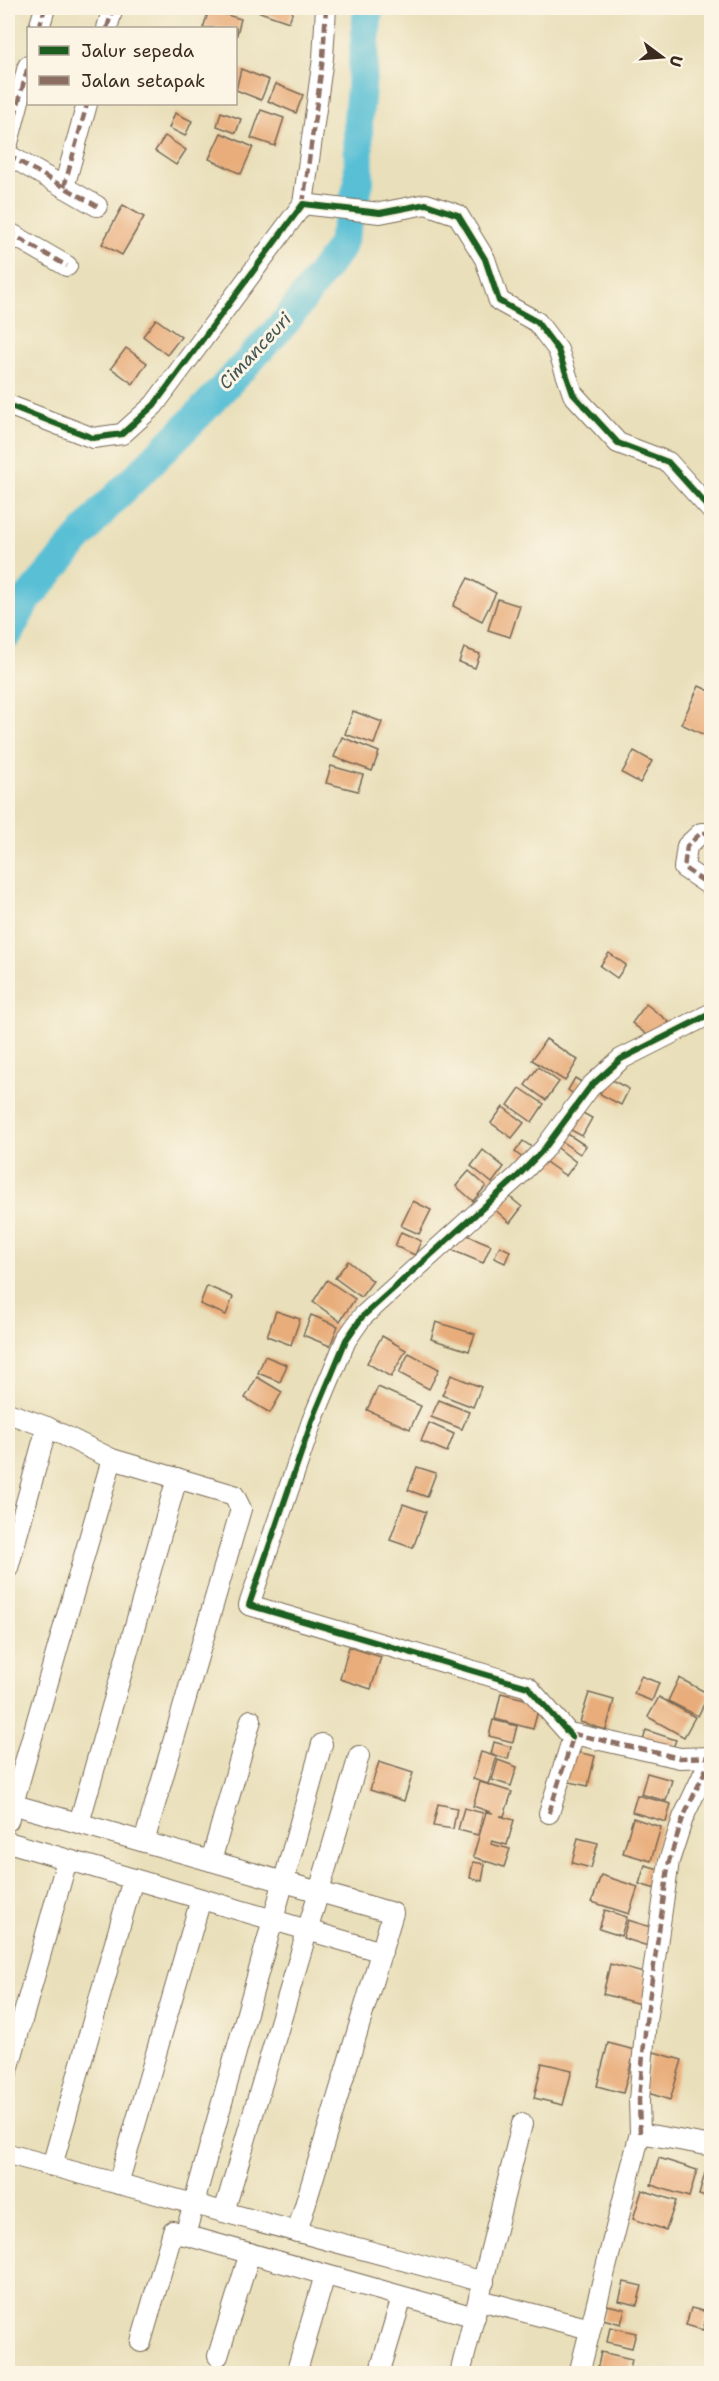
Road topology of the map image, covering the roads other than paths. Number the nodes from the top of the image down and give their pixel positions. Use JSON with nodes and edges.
{"nodes":[{"id":1,"x":45,"y":8,"type":"edge"},
{"id":2,"x":113,"y":8,"type":"edge"},
{"id":3,"x":326,"y":8,"type":"edge"},
{"id":4,"x":39,"y":27,"type":"edge"},
{"id":5,"x":107,"y":27,"type":"edge"},
{"id":6,"x":27,"y":70,"type":"edge"},
{"id":7,"x":87,"y":105,"type":"edge"},
{"id":8,"x":8,"y":143,"type":"edge"},
{"id":9,"x":8,"y":155,"type":"edge"},
{"id":10,"x":64,"y":187,"type":"junction"},
{"id":11,"x":313,"y":205,"type":"junction"},
{"id":12,"x":97,"y":206,"type":"dead end"},
{"id":13,"x":8,"y":232,"type":"edge"},
{"id":14,"x":67,"y":266,"type":"dead end"},
{"id":15,"x":8,"y":405,"type":"edge"},
{"id":16,"x":711,"y":511,"type":"edge"},
{"id":17,"x":711,"y":833,"type":"edge"},
{"id":18,"x":711,"y":888,"type":"edge"},
{"id":19,"x":711,"y":1013,"type":"edge"},
{"id":20,"x":8,"y":1413,"type":"edge"},
{"id":21,"x":47,"y":1427,"type":"junction"},
{"id":22,"x":112,"y":1459,"type":"junction"},
{"id":23,"x":177,"y":1478,"type":"junction"},
{"id":24,"x":8,"y":1568,"type":"edge"},
{"id":25,"x":251,"y":1720,"type":"dead end"},
{"id":26,"x":572,"y":1737,"type":"junction"},
{"id":27,"x":322,"y":1744,"type":"dead end"},
{"id":28,"x":359,"y":1756,"type":"dead end"},
{"id":29,"x":711,"y":1757,"type":"edge"},
{"id":30,"x":9,"y":1809,"type":"edge"},
{"id":31,"x":549,"y":1812,"type":"dead end"},
{"id":32,"x":80,"y":1823,"type":"junction"},
{"id":33,"x":8,"y":1842,"type":"edge"},
{"id":34,"x":144,"y":1842,"type":"junction"},
{"id":35,"x":67,"y":1860,"type":"junction"},
{"id":36,"x":211,"y":1861,"type":"junction"},
{"id":37,"x":133,"y":1879,"type":"junction"},
{"id":38,"x":284,"y":1882,"type":"junction"},
{"id":39,"x":319,"y":1892,"type":"junction"},
{"id":40,"x":201,"y":1899,"type":"junction"},
{"id":41,"x":273,"y":1920,"type":"junction"},
{"id":42,"x":307,"y":1930,"type":"junction"},
{"id":43,"x":382,"y":1952,"type":"junction"},
{"id":44,"x":8,"y":2070,"type":"edge"},
{"id":45,"x":522,"y":2124,"type":"dead end"},
{"id":46,"x":640,"y":2133,"type":"junction"},
{"id":47,"x":711,"y":2146,"type":"edge"},
{"id":48,"x":8,"y":2154,"type":"edge"},
{"id":49,"x":52,"y":2166,"type":"junction"},
{"id":50,"x":118,"y":2184,"type":"junction"},
{"id":51,"x":194,"y":2204,"type":"junction"},
{"id":52,"x":224,"y":2212,"type":"junction"},
{"id":53,"x":297,"y":2232,"type":"junction"},
{"id":54,"x":185,"y":2235,"type":"junction"},
{"id":55,"x":250,"y":2253,"type":"junction"},
{"id":56,"x":325,"y":2275,"type":"junction"},
{"id":57,"x":402,"y":2296,"type":"junction"},
{"id":58,"x":479,"y":2300,"type":"junction"},
{"id":59,"x":590,"y":2329,"type":"junction"},
{"id":60,"x":141,"y":2342,"type":"dead end"},
{"id":61,"x":218,"y":2356,"type":"dead end"},
{"id":62,"x":296,"y":2373,"type":"edge"},
{"id":63,"x":380,"y":2373,"type":"edge"},
{"id":64,"x":459,"y":2373,"type":"edge"},
{"id":65,"x":579,"y":2373,"type":"edge"}],
"edges":[{"from":1,"to":4,"type":"street"},
{"from":2,"to":5,"type":"street"},
{"from":3,"to":11,"type":"street"},
{"from":6,"to":8,"type":"street"},
{"from":7,"to":10,"type":"street"},
{"from":9,"to":10,"type":"street"},
{"from":10,"to":12,"type":"street"},
{"from":11,"to":15,"type":"street"},
{"from":11,"to":16,"type":"street"},
{"from":13,"to":14,"type":"street"},
{"from":17,"to":18,"type":"street"},
{"from":19,"to":26,"type":"street"},
{"from":20,"to":21,"type":"street"},
{"from":21,"to":22,"type":"street"},
{"from":21,"to":24,"type":"street"},
{"from":22,"to":23,"type":"street"},
{"from":22,"to":30,"type":"street"},
{"from":23,"to":32,"type":"street"},
{"from":23,"to":34,"type":"street"},
{"from":25,"to":36,"type":"street"},
{"from":26,"to":29,"type":"street"},
{"from":26,"to":31,"type":"street"},
{"from":27,"to":38,"type":"street"},
{"from":28,"to":39,"type":"street"},
{"from":29,"to":46,"type":"street"},
{"from":30,"to":32,"type":"street"},
{"from":32,"to":34,"type":"street"},
{"from":33,"to":35,"type":"street"},
{"from":34,"to":36,"type":"street"},
{"from":35,"to":37,"type":"street"},
{"from":35,"to":44,"type":"street"},
{"from":36,"to":38,"type":"street"},
{"from":37,"to":40,"type":"street"},
{"from":37,"to":49,"type":"street"},
{"from":38,"to":39,"type":"street"},
{"from":38,"to":41,"type":"street"},
{"from":39,"to":42,"type":"street"},
{"from":39,"to":43,"type":"street"},
{"from":40,"to":41,"type":"street"},
{"from":40,"to":50,"type":"street"},
{"from":41,"to":42,"type":"street"},
{"from":41,"to":51,"type":"street"},
{"from":42,"to":43,"type":"street"},
{"from":42,"to":52,"type":"street"},
{"from":43,"to":53,"type":"street"},
{"from":45,"to":58,"type":"street"},
{"from":46,"to":47,"type":"street"},
{"from":46,"to":59,"type":"street"},
{"from":48,"to":49,"type":"street"},
{"from":49,"to":50,"type":"street"},
{"from":50,"to":51,"type":"street"},
{"from":51,"to":52,"type":"street"},
{"from":51,"to":54,"type":"street"},
{"from":52,"to":53,"type":"street"},
{"from":53,"to":58,"type":"street"},
{"from":54,"to":55,"type":"street"},
{"from":54,"to":60,"type":"street"},
{"from":55,"to":56,"type":"street"},
{"from":55,"to":61,"type":"street"},
{"from":56,"to":57,"type":"street"},
{"from":56,"to":62,"type":"street"},
{"from":57,"to":58,"type":"street"},
{"from":57,"to":63,"type":"street"},
{"from":58,"to":59,"type":"street"},
{"from":58,"to":64,"type":"street"},
{"from":59,"to":65,"type":"street"}]}
